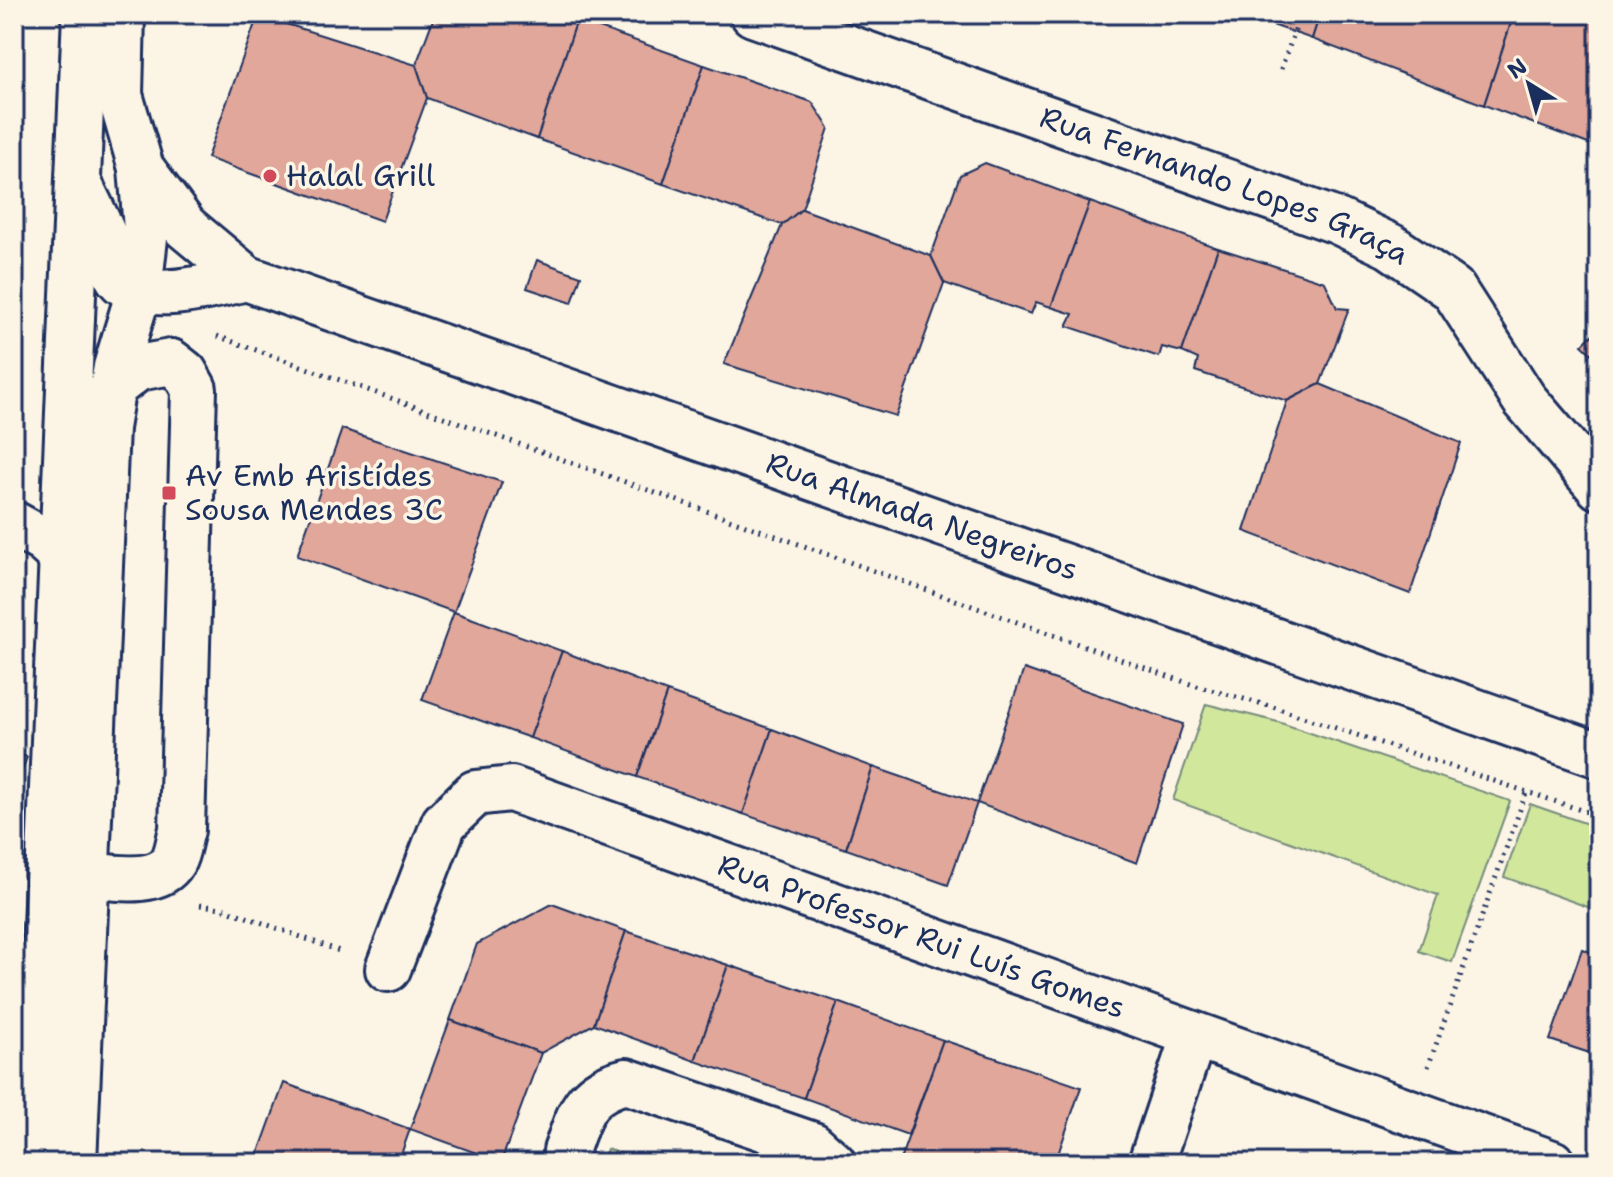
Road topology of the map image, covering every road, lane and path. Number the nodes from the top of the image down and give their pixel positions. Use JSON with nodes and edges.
{"nodes":[{"id":1,"x":85,"y":14,"type":"edge"},
{"id":2,"x":122,"y":14,"type":"edge"},
{"id":3,"x":753,"y":14,"type":"edge"},
{"id":4,"x":1301,"y":14,"type":"edge"},
{"id":5,"x":1281,"y":69,"type":"dead end"},
{"id":6,"x":141,"y":168,"type":"junction"},
{"id":7,"x":78,"y":181,"type":"junction"},
{"id":8,"x":246,"y":278,"type":"junction"},
{"id":9,"x":139,"y":291,"type":"junction"},
{"id":10,"x":171,"y":362,"type":"junction"},
{"id":11,"x":111,"y":389,"type":"junction"},
{"id":12,"x":1599,"y":487,"type":"edge"},
{"id":13,"x":14,"y":524,"type":"edge"},
{"id":14,"x":61,"y":556,"type":"junction"},
{"id":15,"x":1599,"y":755,"type":"edge"},
{"id":16,"x":1524,"y":798,"type":"dead end"},
{"id":17,"x":1599,"y":816,"type":"edge"},
{"id":18,"x":86,"y":875,"type":"junction"},
{"id":19,"x":222,"y":908,"type":"dead end"},
{"id":20,"x":371,"y":962,"type":"joint"},
{"id":21,"x":1194,"y":1035,"type":"junction"},
{"id":22,"x":1412,"y":1112,"type":"junction"},
{"id":23,"x":566,"y":1151,"type":"dead end"},
{"id":24,"x":36,"y":1163,"type":"edge"},
{"id":25,"x":74,"y":1163,"type":"edge"},
{"id":26,"x":833,"y":1163,"type":"edge"},
{"id":27,"x":1151,"y":1163,"type":"edge"},
{"id":28,"x":1552,"y":1163,"type":"edge"}],
"edges":[{"from":1,"to":7,"type":"street"},
{"from":2,"to":6,"type":"street"},
{"from":3,"to":12,"type":"street","name":"Rua Fernando Lopes Graça"},
{"from":4,"to":5,"type":"path"},
{"from":6,"to":8,"type":"street","name":"Rua Almada Negreiros"},
{"from":6,"to":9,"type":"street"},
{"from":7,"to":9,"type":"street"},
{"from":7,"to":14,"type":"street"},
{"from":8,"to":9,"type":"street"},
{"from":8,"to":15,"type":"street","name":"Rua Almada Negreiros"},
{"from":9,"to":11,"type":"street"},
{"from":10,"to":11,"type":"street"},
{"from":10,"to":17,"type":"path"},
{"from":10,"to":18,"type":"street"},
{"from":11,"to":18,"type":"street"},
{"from":13,"to":14,"type":"street"},
{"from":14,"to":24,"type":"street"},
{"from":16,"to":22,"type":"path"},
{"from":18,"to":25,"type":"street"},
{"from":19,"to":20,"type":"path"},
{"from":20,"to":21,"type":"street","name":"Rua Professor Rui Luís Gomes"},
{"from":21,"to":22,"type":"street","name":"Rua Professor Rui Luís Gomes"},
{"from":21,"to":27,"type":"street"},
{"from":22,"to":28,"type":"street","name":"Rua Professor Rui Luís Gomes"},
{"from":23,"to":26,"type":"street"}]}
